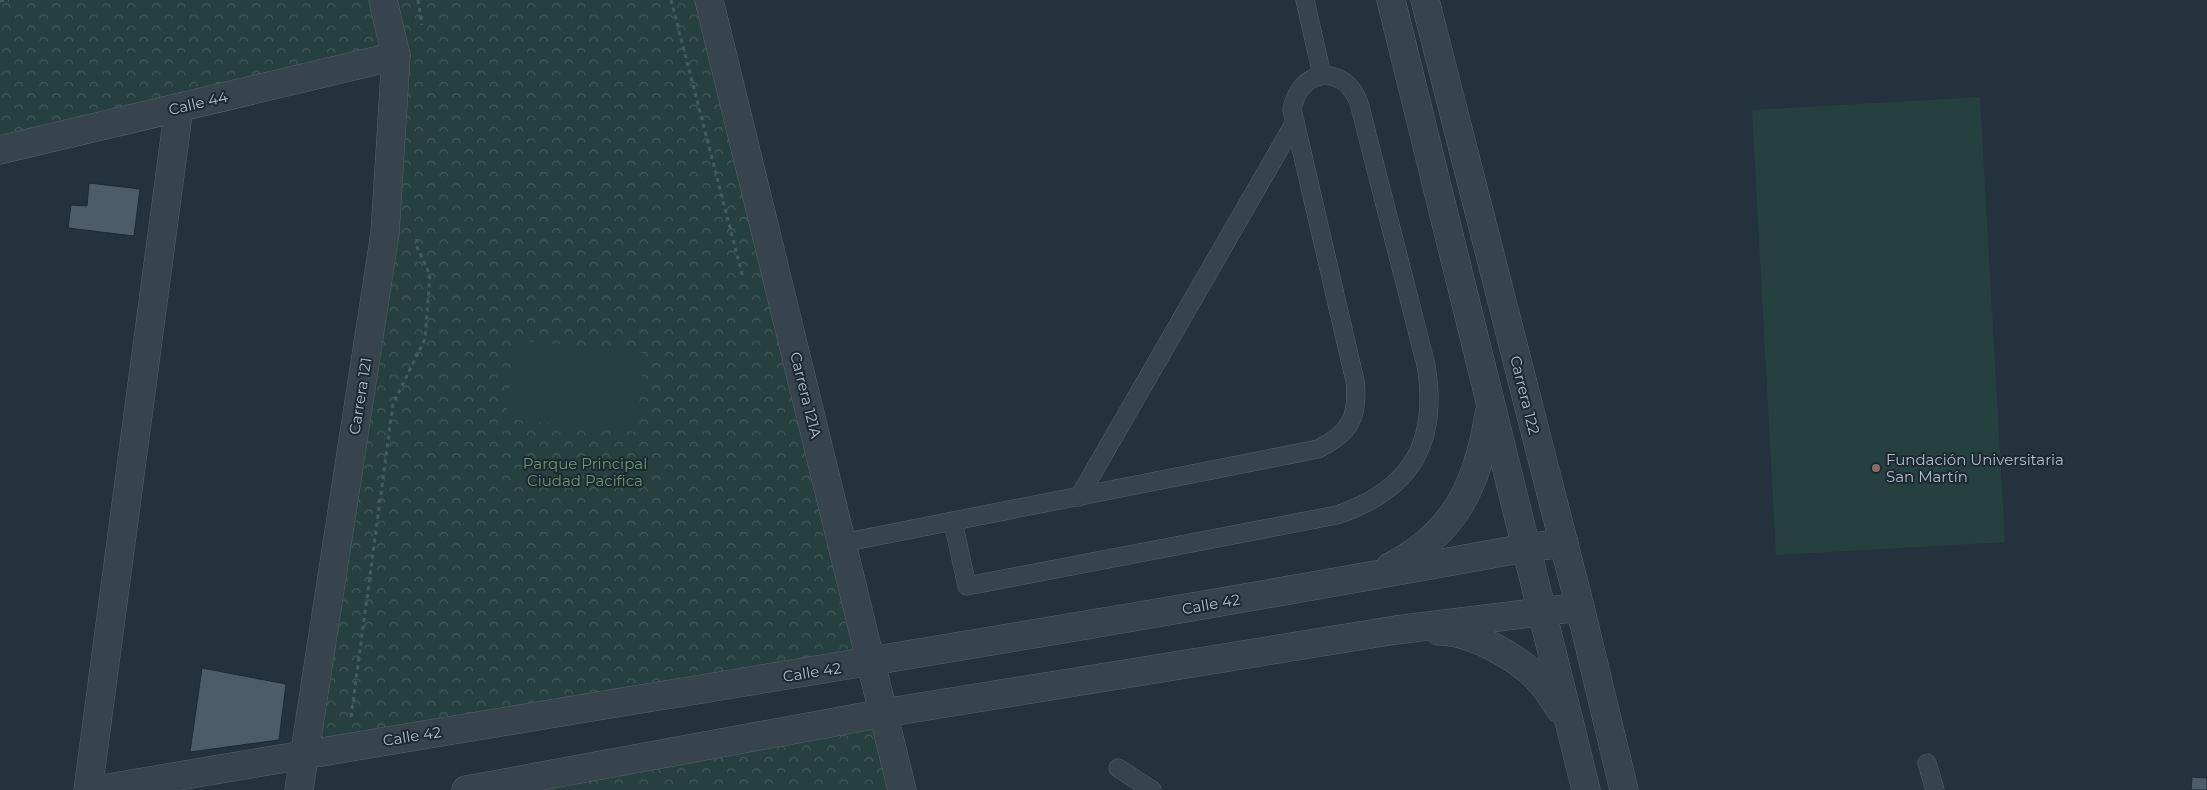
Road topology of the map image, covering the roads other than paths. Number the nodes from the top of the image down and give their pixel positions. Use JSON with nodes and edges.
{"nodes":[{"id":1,"x":383,"y":0,"type":"edge"},
{"id":2,"x":709,"y":0,"type":"edge"},
{"id":3,"x":1305,"y":0,"type":"edge"},
{"id":4,"x":1391,"y":0,"type":"edge"},
{"id":5,"x":1425,"y":0,"type":"edge"},
{"id":6,"x":396,"y":56,"type":"junction"},
{"id":7,"x":1322,"y":76,"type":"junction"},
{"id":8,"x":180,"y":107,"type":"junction"},
{"id":9,"x":1295,"y":122,"type":"junction"},
{"id":10,"x":0,"y":150,"type":"edge"},
{"id":11,"x":1491,"y":402,"type":"junction"},
{"id":12,"x":1079,"y":497,"type":"junction"},
{"id":13,"x":953,"y":522,"type":"junction"},
{"id":14,"x":842,"y":543,"type":"junction"},
{"id":15,"x":1564,"y":543,"type":"junction"},
{"id":16,"x":1525,"y":548,"type":"junction"},
{"id":17,"x":1373,"y":576,"type":"junction"},
{"id":18,"x":1580,"y":607,"type":"junction"},
{"id":19,"x":1541,"y":612,"type":"junction"},
{"id":20,"x":1396,"y":630,"type":"junction"},
{"id":21,"x":872,"y":662,"type":"junction"},
{"id":22,"x":884,"y":713,"type":"junction"},
{"id":23,"x":1570,"y":722,"type":"junction"},
{"id":24,"x":306,"y":754,"type":"junction"},
{"id":25,"x":1928,"y":763,"type":"dead end"},
{"id":26,"x":1118,"y":768,"type":"dead end"},
{"id":27,"x":88,"y":790,"type":"edge"},
{"id":28,"x":97,"y":790,"type":"edge"},
{"id":29,"x":299,"y":790,"type":"edge"},
{"id":30,"x":466,"y":790,"type":"edge"},
{"id":31,"x":902,"y":790,"type":"edge"},
{"id":32,"x":1152,"y":790,"type":"edge"},
{"id":33,"x":1586,"y":790,"type":"edge"},
{"id":34,"x":1624,"y":790,"type":"edge"},
{"id":35,"x":1935,"y":790,"type":"edge"}],
"edges":[{"from":1,"to":6,"type":"street","name":"Carrera 121"},
{"from":2,"to":14,"type":"street","name":"Carrera 121A"},
{"from":3,"to":7,"type":"lane"},
{"from":4,"to":11,"type":"street"},
{"from":5,"to":15,"type":"street","name":"Carrera 122"},
{"from":6,"to":8,"type":"street","name":"Calle 44"},
{"from":6,"to":24,"type":"street","name":"Carrera 121"},
{"from":7,"to":9,"type":"lane"},
{"from":7,"to":13,"type":"lane"},
{"from":8,"to":10,"type":"street","name":"Calle 44"},
{"from":8,"to":27,"type":"street"},
{"from":9,"to":12,"type":"lane"},
{"from":9,"to":12,"type":"lane"},
{"from":11,"to":16,"type":"street"},
{"from":11,"to":17,"type":"street"},
{"from":12,"to":13,"type":"lane"},
{"from":13,"to":14,"type":"lane"},
{"from":14,"to":21,"type":"street","name":"Carrera 121A"},
{"from":15,"to":16,"type":"street","name":"Calle 42"},
{"from":15,"to":18,"type":"street","name":"Carrera 122"},
{"from":16,"to":17,"type":"street","name":"Calle 42"},
{"from":16,"to":19,"type":"street"},
{"from":17,"to":21,"type":"street","name":"Calle 42"},
{"from":18,"to":19,"type":"street"},
{"from":18,"to":34,"type":"street","name":"Carrera 122"},
{"from":19,"to":20,"type":"street"},
{"from":19,"to":23,"type":"street"},
{"from":20,"to":22,"type":"street"},
{"from":20,"to":23,"type":"street"},
{"from":21,"to":22,"type":"street","name":"Carrera 121A"},
{"from":21,"to":24,"type":"street","name":"Calle 42"},
{"from":22,"to":30,"type":"street"},
{"from":22,"to":31,"type":"street","name":"Carrera 121A"},
{"from":23,"to":33,"type":"street"},
{"from":24,"to":28,"type":"street","name":"Calle 42"},
{"from":24,"to":29,"type":"street","name":"Carrera 121"},
{"from":25,"to":35,"type":"lane"},
{"from":26,"to":32,"type":"lane"}]}
